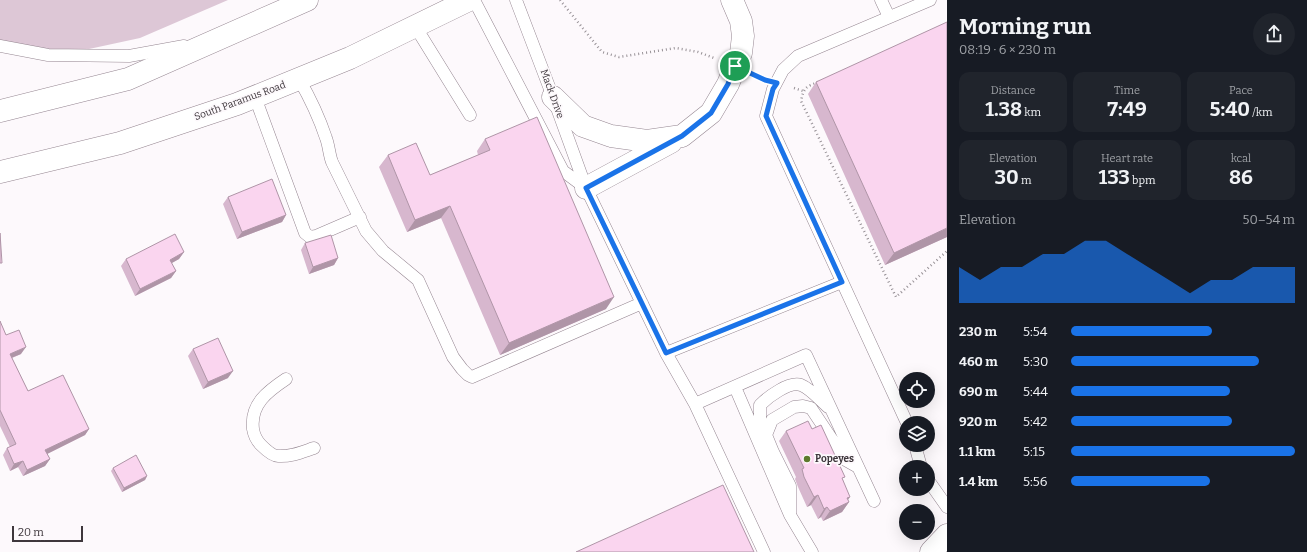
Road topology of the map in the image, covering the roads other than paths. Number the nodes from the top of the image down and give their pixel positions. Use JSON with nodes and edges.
{"nodes":[{"id":1,"x":307,"y":0,"type":"edge"},
{"id":2,"x":469,"y":0,"type":"edge"},
{"id":3,"x":474,"y":0,"type":"edge"},
{"id":4,"x":516,"y":0,"type":"edge"},
{"id":5,"x":732,"y":0,"type":"edge"},
{"id":6,"x":881,"y":0,"type":"edge"},
{"id":7,"x":930,"y":0,"type":"edge"},
{"id":8,"x":888,"y":17,"type":"junction"},
{"id":9,"x":415,"y":26,"type":"junction"},
{"id":10,"x":218,"y":40,"type":"junction"},
{"id":11,"x":0,"y":46,"type":"edge"},
{"id":12,"x":299,"y":79,"type":"junction"},
{"id":13,"x":255,"y":96,"type":"junction"},
{"id":14,"x":553,"y":97,"type":"junction"},
{"id":15,"x":0,"y":111,"type":"edge"},
{"id":16,"x":470,"y":115,"type":"dead end"},
{"id":17,"x":682,"y":136,"type":"junction"},
{"id":18,"x":0,"y":172,"type":"edge"},
{"id":19,"x":586,"y":188,"type":"junction"},
{"id":20,"x":360,"y":217,"type":"junction"},
{"id":21,"x":842,"y":282,"type":"junction"},
{"id":22,"x":642,"y":302,"type":"junction"},
{"id":23,"x":666,"y":353,"type":"junction"},
{"id":24,"x":286,"y":379,"type":"dead end"},
{"id":25,"x":735,"y":387,"type":"junction"},
{"id":26,"x":695,"y":404,"type":"junction"},
{"id":27,"x":832,"y":411,"type":"junction"},
{"id":28,"x":904,"y":416,"type":"edge"},
{"id":29,"x":766,"y":435,"type":"junction"},
{"id":30,"x":314,"y":448,"type":"dead end"},
{"id":31,"x":858,"y":467,"type":"junction"},
{"id":32,"x":935,"y":490,"type":"edge"},
{"id":33,"x":874,"y":501,"type":"dead end"},
{"id":34,"x":947,"y":507,"type":"edge"},
{"id":35,"x":790,"y":515,"type":"junction"},
{"id":36,"x":947,"y":535,"type":"edge"},
{"id":37,"x":764,"y":552,"type":"edge"},
{"id":38,"x":812,"y":552,"type":"edge"},
{"id":39,"x":931,"y":552,"type":"edge"}],
"edges":[{"from":1,"to":10,"type":"main road"},
{"from":2,"to":9,"type":"main road","name":"South Paramus Road"},
{"from":3,"to":19,"type":"lane"},
{"from":4,"to":14,"type":"lane","name":"Mack Drive"},
{"from":5,"to":17,"type":"main road"},
{"from":6,"to":8,"type":"lane"},
{"from":7,"to":8,"type":"lane"},
{"from":8,"to":21,"type":"lane"},
{"from":9,"to":12,"type":"main road","name":"South Paramus Road"},
{"from":9,"to":16,"type":"lane"},
{"from":10,"to":11,"type":"lane"},
{"from":10,"to":15,"type":"main road"},
{"from":12,"to":13,"type":"main road","name":"South Paramus Road"},
{"from":12,"to":20,"type":"lane"},
{"from":13,"to":18,"type":"main road","name":"South Paramus Road"},
{"from":13,"to":20,"type":"lane"},
{"from":14,"to":17,"type":"main road"},
{"from":14,"to":19,"type":"lane","name":"Mack Drive"},
{"from":17,"to":19,"type":"main road"},
{"from":19,"to":22,"type":"lane","name":"Mack Drive"},
{"from":20,"to":22,"type":"lane"},
{"from":21,"to":23,"type":"lane"},
{"from":21,"to":28,"type":"lane"},
{"from":22,"to":23,"type":"lane","name":"Mack Drive"},
{"from":23,"to":26,"type":"lane","name":"Mack Drive"},
{"from":24,"to":30,"type":"lane"},
{"from":25,"to":26,"type":"lane"},
{"from":25,"to":27,"type":"lane"},
{"from":25,"to":35,"type":"lane"},
{"from":26,"to":37,"type":"lane","name":"Mack Drive"},
{"from":27,"to":29,"type":"lane"},
{"from":27,"to":31,"type":"lane"},
{"from":29,"to":31,"type":"lane"},
{"from":29,"to":35,"type":"lane"},
{"from":31,"to":33,"type":"lane"},
{"from":32,"to":34,"type":"lane"},
{"from":35,"to":38,"type":"lane"},
{"from":36,"to":39,"type":"main road"}]}
